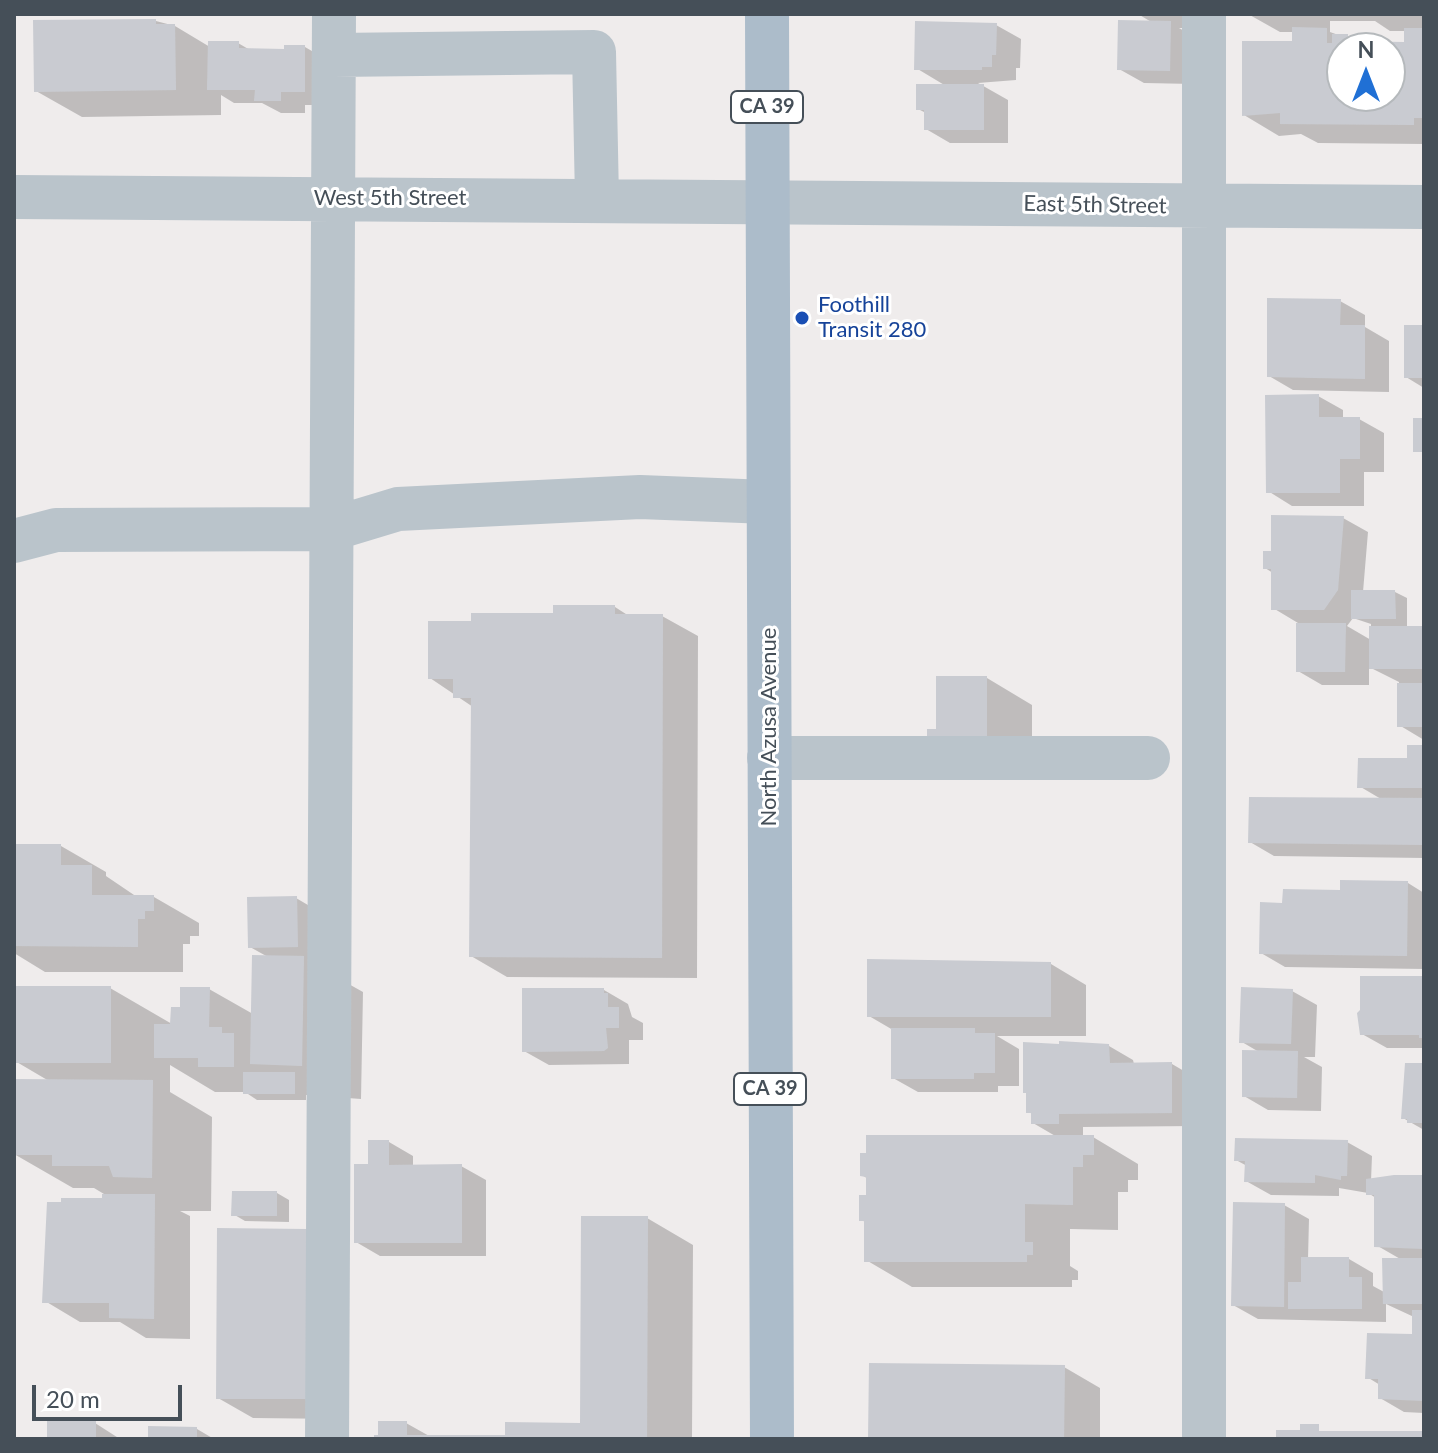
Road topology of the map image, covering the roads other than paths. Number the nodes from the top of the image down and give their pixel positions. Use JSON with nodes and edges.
{"nodes":[{"id":1,"x":767,"y":14,"type":"edge"},
{"id":2,"x":1204,"y":14,"type":"edge"},
{"id":3,"x":334,"y":34,"type":"edge"},
{"id":4,"x":14,"y":197,"type":"edge"},
{"id":5,"x":333,"y":198,"type":"junction"},
{"id":6,"x":597,"y":199,"type":"junction"},
{"id":7,"x":767,"y":200,"type":"junction"},
{"id":8,"x":1201,"y":207,"type":"junction"},
{"id":9,"x":1424,"y":207,"type":"edge"},
{"id":10,"x":768,"y":502,"type":"junction"},
{"id":11,"x":332,"y":529,"type":"junction"},
{"id":12,"x":14,"y":541,"type":"edge"},
{"id":13,"x":769,"y":758,"type":"junction"},
{"id":14,"x":1148,"y":758,"type":"dead end"},
{"id":15,"x":327,"y":1439,"type":"edge"},
{"id":16,"x":772,"y":1439,"type":"edge"},
{"id":17,"x":1204,"y":1439,"type":"edge"}],
"edges":[{"from":1,"to":7,"type":"main road","name":"North Azusa Avenue","number":"CA 39"},
{"from":2,"to":8,"type":"street"},
{"from":3,"to":5,"type":"street"},
{"from":3,"to":6,"type":"street"},
{"from":4,"to":5,"type":"street","name":"West 5th Street"},
{"from":5,"to":6,"type":"street","name":"West 5th Street"},
{"from":5,"to":11,"type":"street"},
{"from":6,"to":7,"type":"street","name":"West 5th Street"},
{"from":7,"to":8,"type":"street","name":"East 5th Street"},
{"from":7,"to":10,"type":"main road","name":"North Azusa Avenue","number":"CA 39"},
{"from":8,"to":9,"type":"street","name":"East 5th Street"},
{"from":8,"to":17,"type":"street"},
{"from":10,"to":11,"type":"street"},
{"from":10,"to":13,"type":"main road","name":"North Azusa Avenue","number":"CA 39"},
{"from":11,"to":12,"type":"street"},
{"from":11,"to":15,"type":"street"},
{"from":13,"to":14,"type":"street"},
{"from":13,"to":16,"type":"main road","name":"North Azusa Avenue","number":"CA 39"}]}
